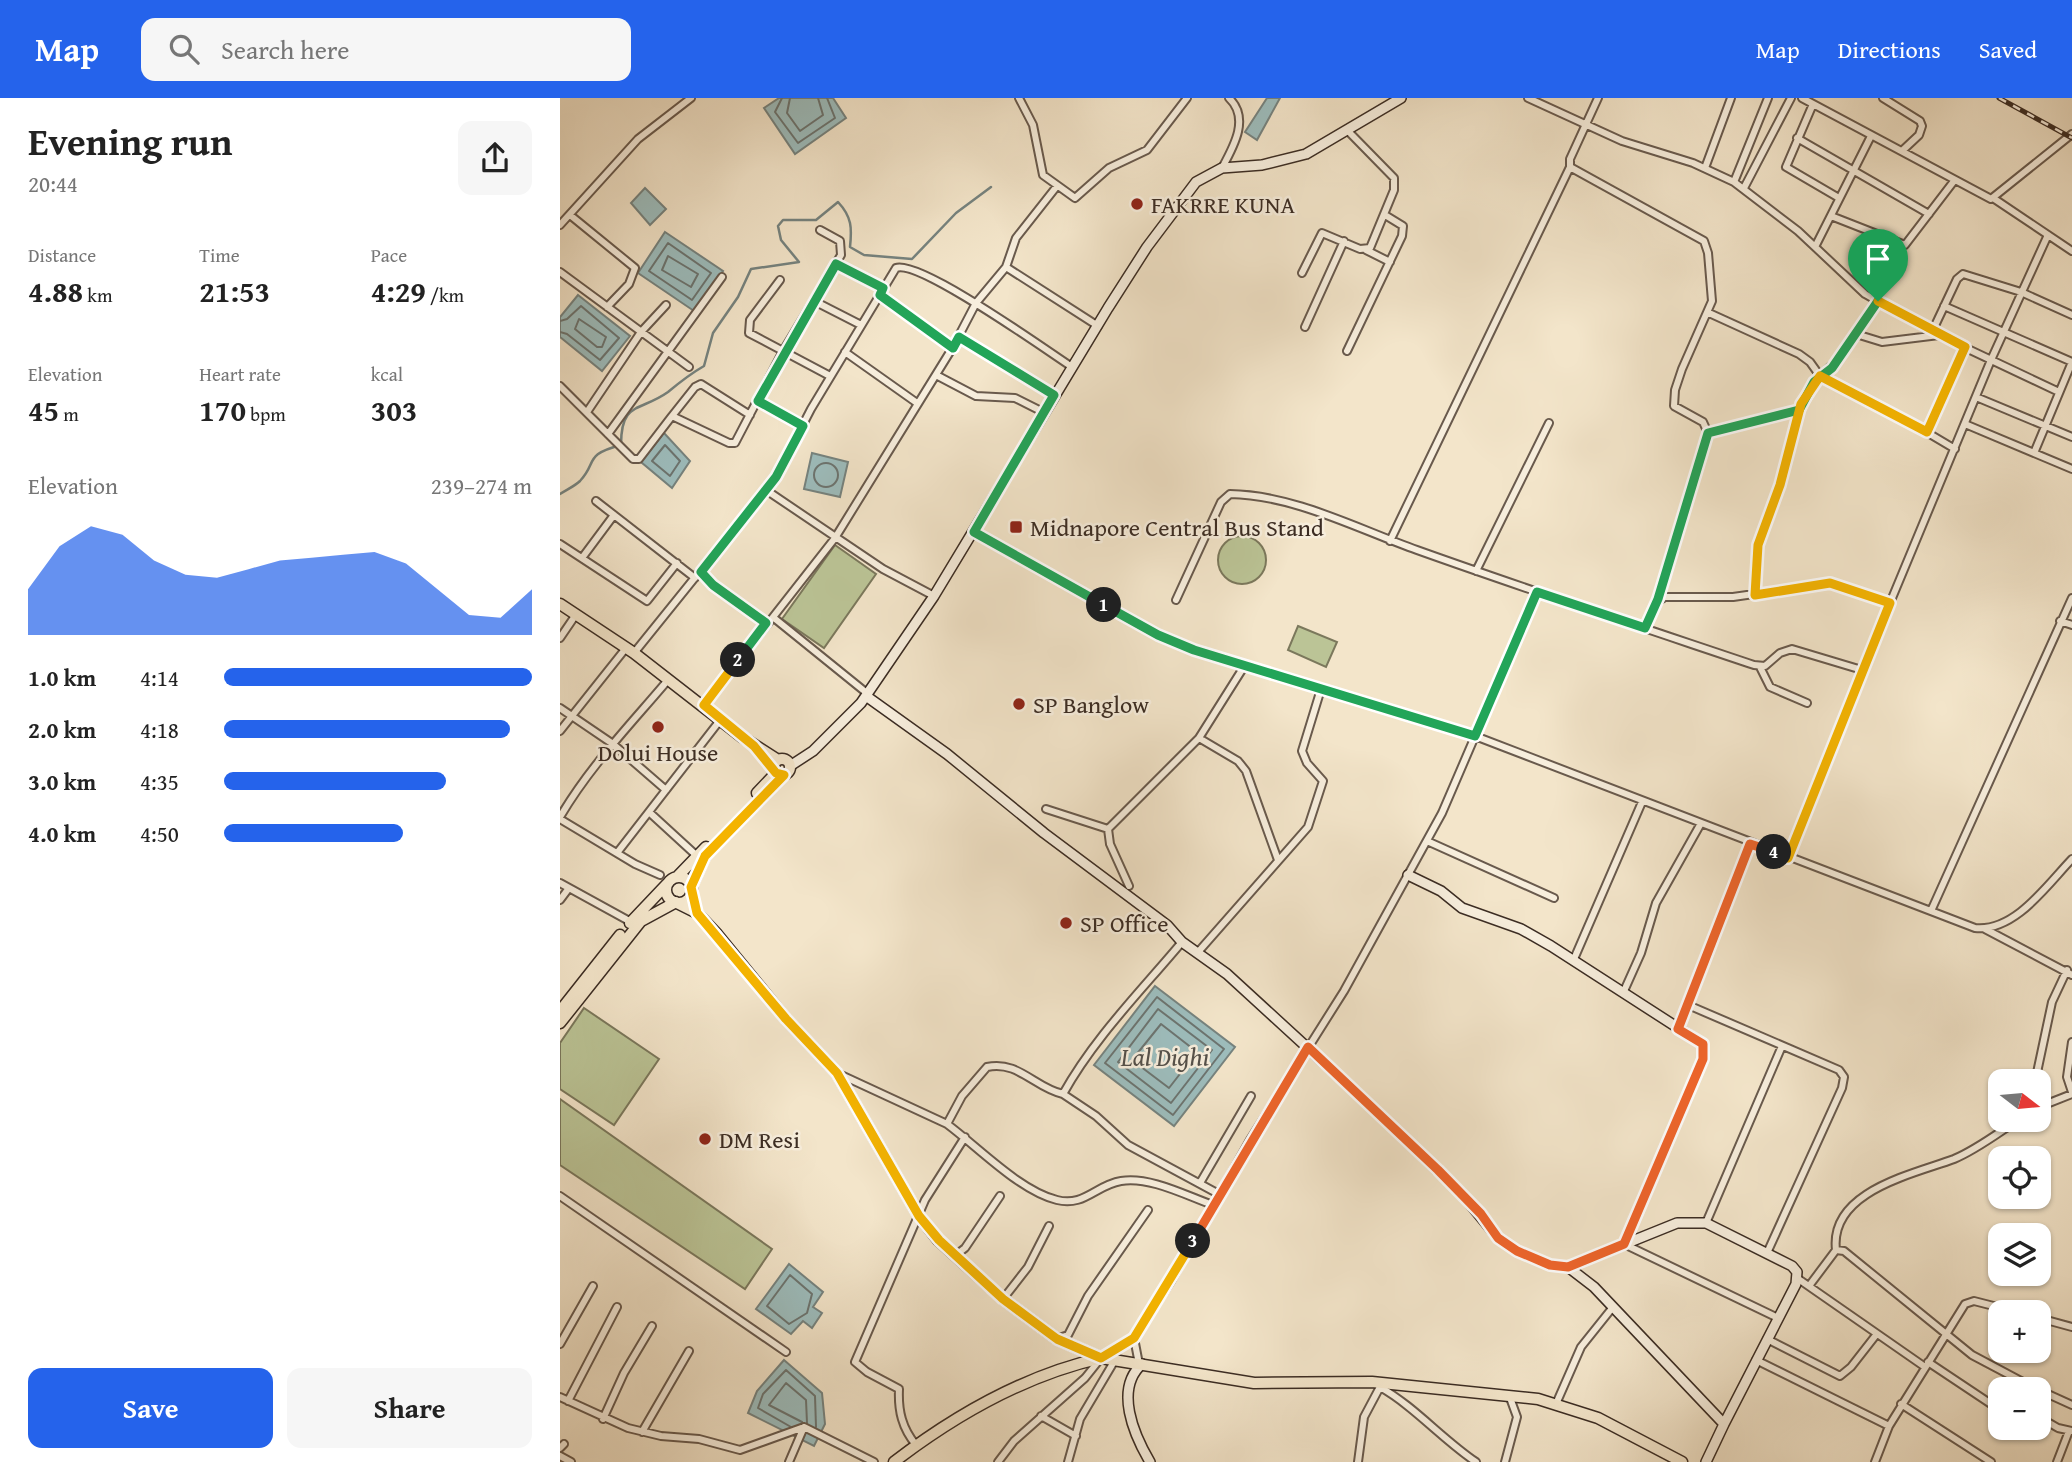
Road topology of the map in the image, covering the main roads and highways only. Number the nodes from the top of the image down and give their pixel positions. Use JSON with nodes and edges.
{"nodes":[{"id":1,"x":560,"y":604,"type":"edge"},
{"id":2,"x":780,"y":769,"type":"junction"},
{"id":3,"x":677,"y":877,"type":"junction"},
{"id":4,"x":667,"y":884,"type":"junction"},
{"id":5,"x":691,"y":890,"type":"junction"},
{"id":6,"x":677,"y":903,"type":"junction"},
{"id":7,"x":697,"y":913,"type":"junction"},
{"id":8,"x":560,"y":1012,"type":"edge"},
{"id":9,"x":560,"y":1023,"type":"edge"},
{"id":10,"x":1101,"y":1358,"type":"junction"},
{"id":11,"x":894,"y":1462,"type":"edge"},
{"id":12,"x":1682,"y":1462,"type":"edge"}],
"edges":[{"from":1,"to":2,"type":"main road"},
{"from":2,"to":3,"type":"main road"},
{"from":2,"to":5,"type":"main road"},
{"from":3,"to":4,"type":"main road"},
{"from":3,"to":5,"type":"main road"},
{"from":4,"to":6,"type":"main road"},
{"from":4,"to":8,"type":"main road"},
{"from":5,"to":6,"type":"main road"},
{"from":5,"to":7,"type":"main road"},
{"from":6,"to":7,"type":"main road"},
{"from":6,"to":9,"type":"main road"},
{"from":7,"to":10,"type":"main road"},
{"from":10,"to":11,"type":"main road"},
{"from":10,"to":12,"type":"main road"}]}
